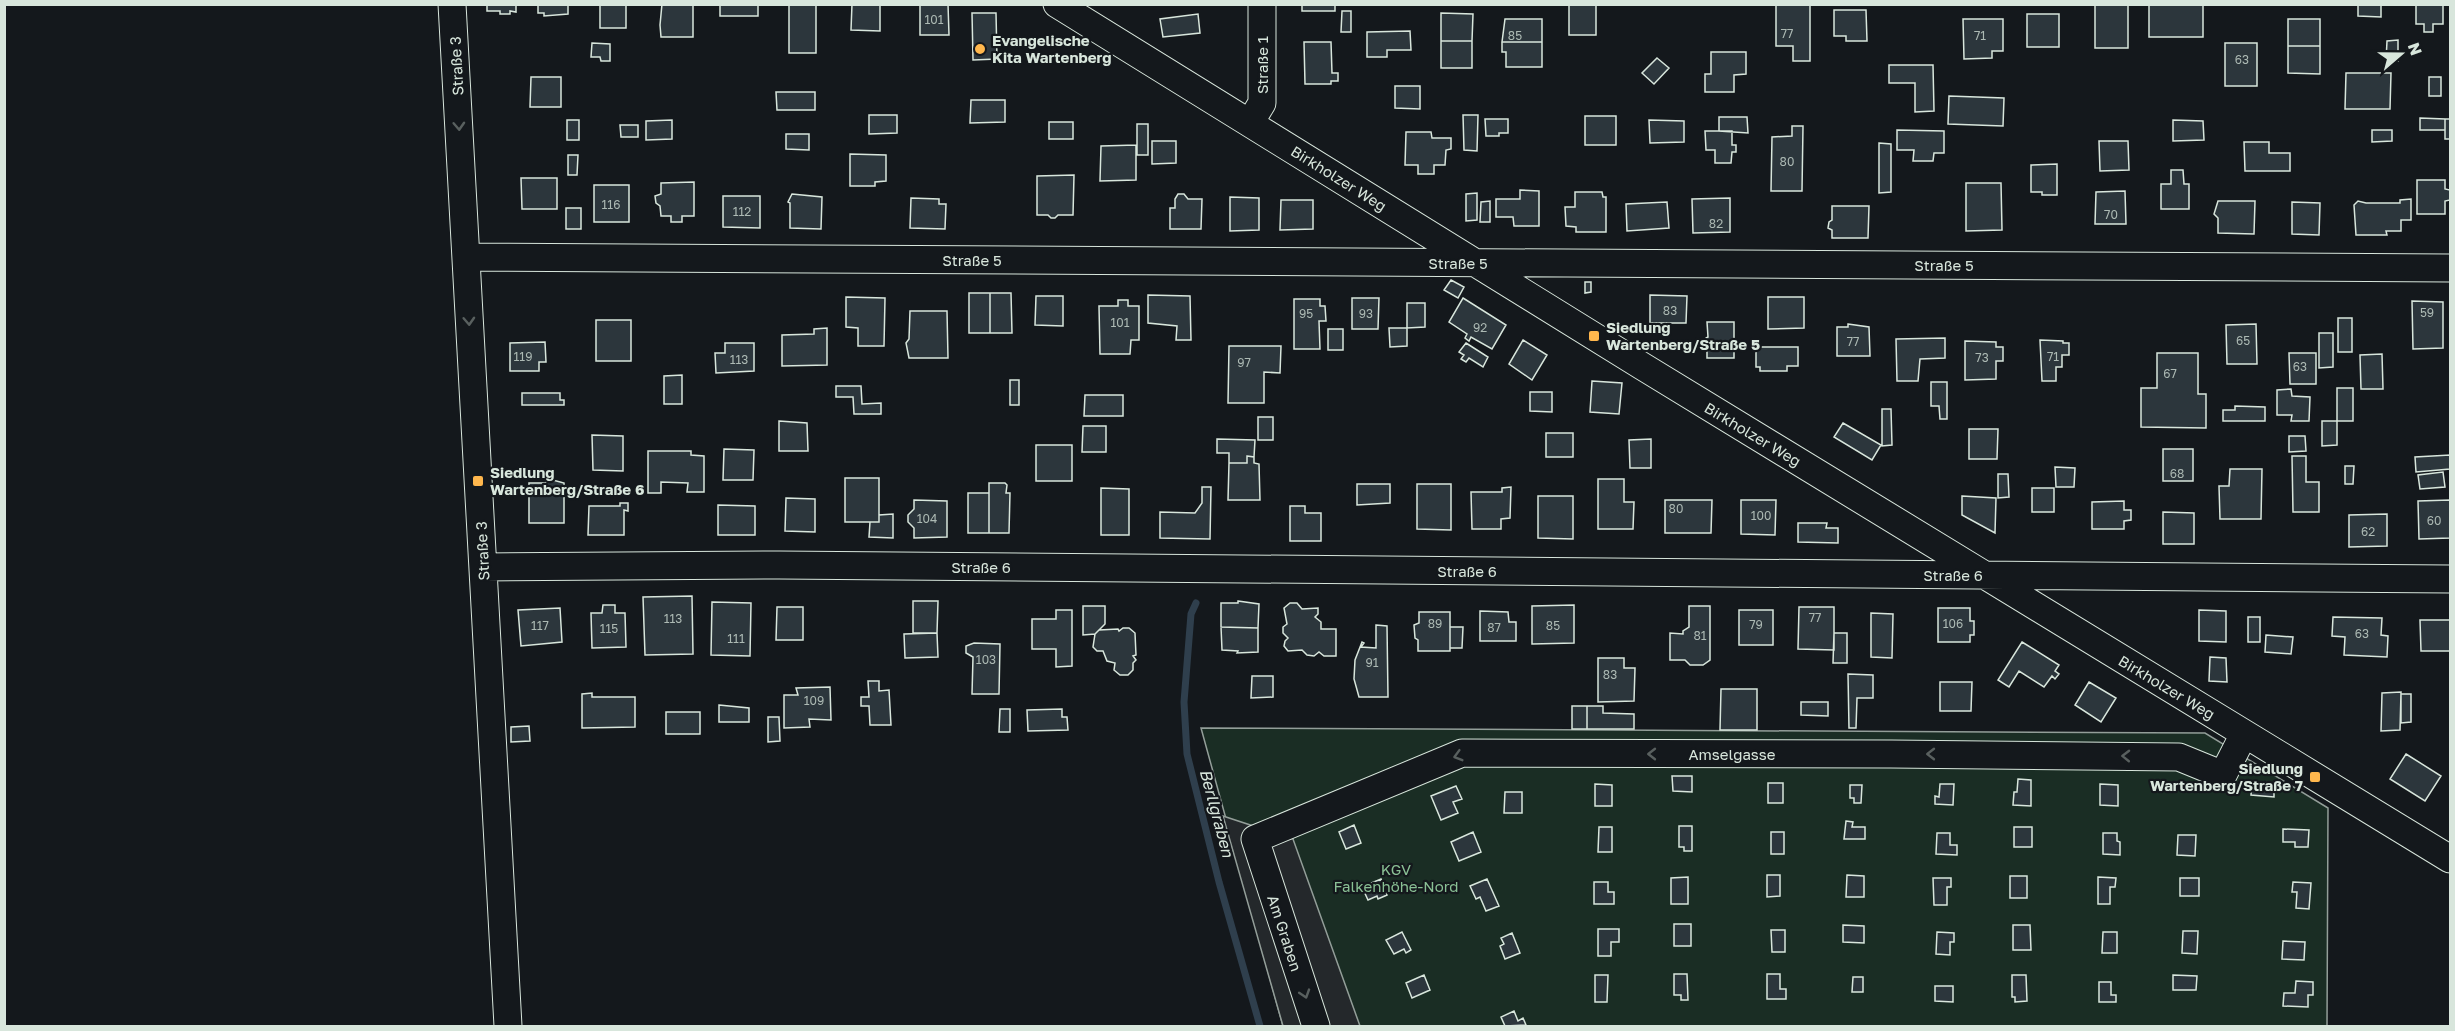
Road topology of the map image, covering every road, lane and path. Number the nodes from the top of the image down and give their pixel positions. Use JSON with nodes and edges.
{"nodes":[{"id":1,"x":452,"y":4,"type":"edge"},
{"id":2,"x":1057,"y":4,"type":"edge"},
{"id":3,"x":1262,"y":4,"type":"edge"},
{"id":4,"x":1250,"y":123,"type":"junction"},
{"id":5,"x":466,"y":258,"type":"junction"},
{"id":6,"x":1478,"y":263,"type":"junction"},
{"id":7,"x":2451,"y":268,"type":"edge"},
{"id":8,"x":483,"y":567,"type":"junction"},
{"id":9,"x":1985,"y":576,"type":"junction"},
{"id":10,"x":2451,"y":579,"type":"edge"},
{"id":11,"x":2244,"y":734,"type":"junction"},
{"id":12,"x":1255,"y":839,"type":"joint"},
{"id":13,"x":2451,"y":859,"type":"edge"},
{"id":14,"x":508,"y":1026,"type":"edge"},
{"id":15,"x":1316,"y":1026,"type":"edge"}],
"edges":[{"from":1,"to":5,"type":"street","name":"Straße 3","one_way":true},
{"from":2,"to":4,"type":"street","name":"Birkholzer Weg"},
{"from":3,"to":4,"type":"street","name":"Straße 1"},
{"from":4,"to":6,"type":"street","name":"Birkholzer Weg"},
{"from":5,"to":6,"type":"street","name":"Straße 5"},
{"from":5,"to":8,"type":"street","name":"Straße 3","one_way":true},
{"from":6,"to":7,"type":"street","name":"Straße 5"},
{"from":6,"to":9,"type":"street","name":"Birkholzer Weg"},
{"from":8,"to":9,"type":"street","name":"Straße 6"},
{"from":8,"to":14,"type":"street","name":"Straße 3"},
{"from":9,"to":10,"type":"street","name":"Straße 6"},
{"from":9,"to":11,"type":"street","name":"Birkholzer Weg"},
{"from":11,"to":12,"type":"street","name":"Amselgasse","one_way":true},
{"from":11,"to":13,"type":"street","name":"Birkholzer Weg"},
{"from":12,"to":15,"type":"street","name":"Am Graben","one_way":true}]}
